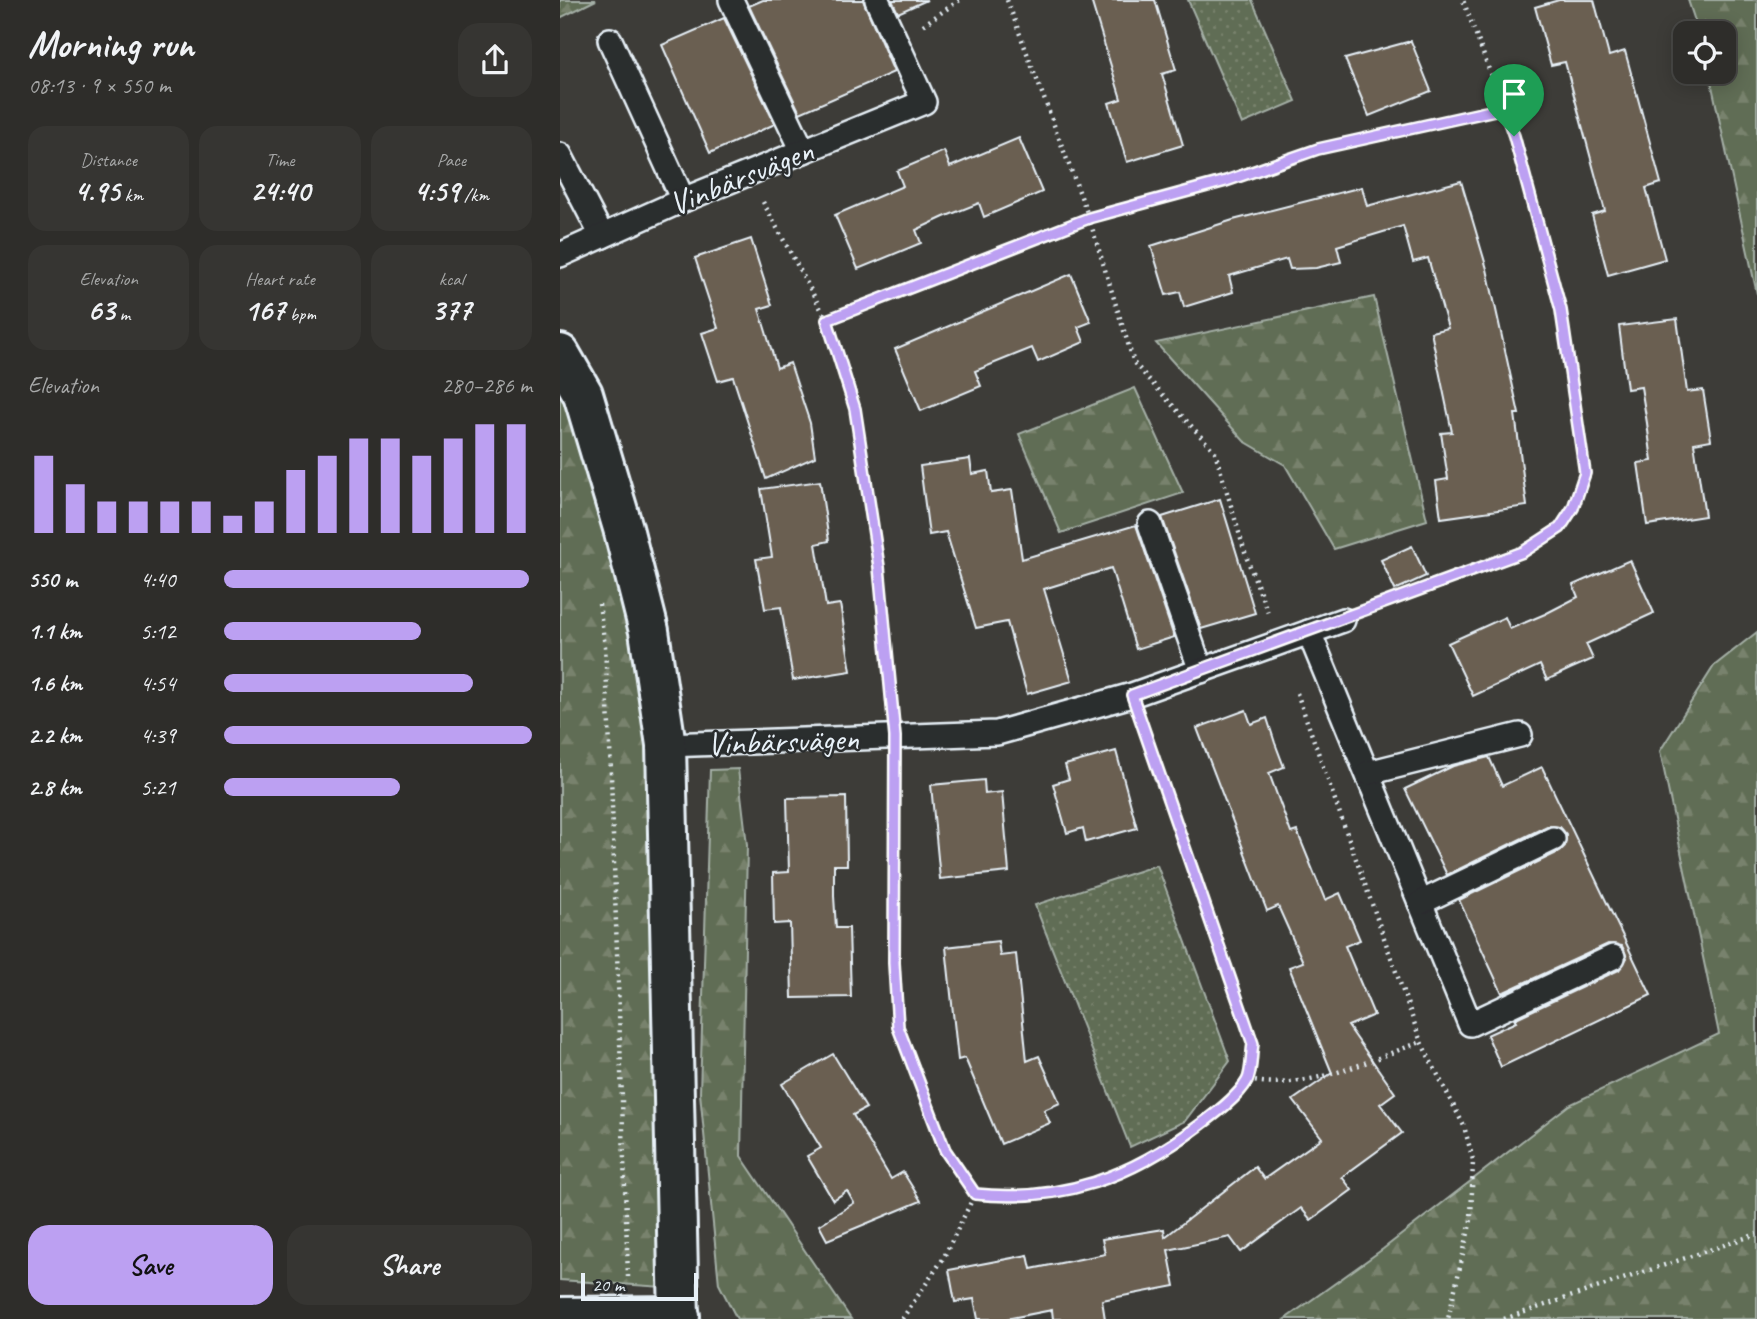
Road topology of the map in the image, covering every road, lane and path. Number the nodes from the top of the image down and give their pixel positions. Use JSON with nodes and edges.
{"nodes":[{"id":1,"x":731,"y":0,"type":"edge"},
{"id":2,"x":877,"y":0,"type":"edge"},
{"id":3,"x":960,"y":0,"type":"edge"},
{"id":4,"x":1463,"y":0,"type":"edge"},
{"id":5,"x":610,"y":40,"type":"dead end"},
{"id":6,"x":898,"y":42,"type":"junction"},
{"id":7,"x":1504,"y":108,"type":"junction"},
{"id":8,"x":803,"y":151,"type":"junction"},
{"id":9,"x":560,"y":155,"type":"edge"},
{"id":10,"x":748,"y":173,"type":"junction"},
{"id":11,"x":683,"y":200,"type":"junction"},
{"id":12,"x":602,"y":236,"type":"junction"},
{"id":13,"x":560,"y":255,"type":"edge"},
{"id":14,"x":827,"y":320,"type":"junction"},
{"id":15,"x":560,"y":354,"type":"edge"},
{"id":16,"x":1150,"y":524,"type":"dead end"},
{"id":17,"x":597,"y":595,"type":"dead end"},
{"id":18,"x":1343,"y":621,"type":"joint"},
{"id":19,"x":1309,"y":632,"type":"junction"},
{"id":20,"x":1202,"y":671,"type":"junction"},
{"id":21,"x":1132,"y":695,"type":"junction"},
{"id":22,"x":1520,"y":735,"type":"dead end"},
{"id":23,"x":895,"y":737,"type":"junction"},
{"id":24,"x":666,"y":745,"type":"junction"},
{"id":25,"x":1368,"y":773,"type":"junction"},
{"id":26,"x":1553,"y":839,"type":"dead end"},
{"id":27,"x":1420,"y":902,"type":"junction"},
{"id":28,"x":1613,"y":957,"type":"dead end"},
{"id":29,"x":1421,"y":1042,"type":"dead end"},
{"id":30,"x":1248,"y":1080,"type":"junction"},
{"id":31,"x":975,"y":1194,"type":"junction"},
{"id":32,"x":1757,"y":1234,"type":"edge"},
{"id":33,"x":560,"y":1317,"type":"edge"},
{"id":34,"x":630,"y":1318,"type":"edge"},
{"id":35,"x":680,"y":1318,"type":"edge"},
{"id":36,"x":902,"y":1319,"type":"edge"},
{"id":37,"x":1504,"y":1319,"type":"edge"}],
"edges":[{"from":1,"to":8,"type":"lane"},
{"from":2,"to":6,"type":"lane"},
{"from":3,"to":6,"type":"path"},
{"from":4,"to":7,"type":"path"},
{"from":5,"to":11,"type":"lane"},
{"from":6,"to":8,"type":"lane","name":"Vinbärsvägen"},
{"from":7,"to":14,"type":"path"},
{"from":7,"to":18,"type":"path"},
{"from":8,"to":10,"type":"lane","name":"Vinbärsvägen"},
{"from":9,"to":12,"type":"lane"},
{"from":10,"to":11,"type":"lane","name":"Vinbärsvägen"},
{"from":10,"to":14,"type":"path"},
{"from":11,"to":12,"type":"lane","name":"Vinbärsvägen"},
{"from":12,"to":13,"type":"lane","name":"Vinbärsvägen"},
{"from":14,"to":23,"type":"path"},
{"from":15,"to":24,"type":"street","name":"Vinbärsvägen"},
{"from":16,"to":20,"type":"lane"},
{"from":17,"to":34,"type":"path"},
{"from":18,"to":19,"type":"lane","name":"Vinbärsvägen"},
{"from":19,"to":20,"type":"lane","name":"Vinbärsvägen"},
{"from":19,"to":25,"type":"lane"},
{"from":20,"to":21,"type":"lane","name":"Vinbärsvägen"},
{"from":21,"to":23,"type":"lane","name":"Vinbärsvägen"},
{"from":21,"to":30,"type":"path"},
{"from":22,"to":25,"type":"lane"},
{"from":23,"to":24,"type":"lane","name":"Vinbärsvägen"},
{"from":23,"to":31,"type":"path"},
{"from":24,"to":35,"type":"street","name":"Vinbärsvägen"},
{"from":25,"to":27,"type":"lane"},
{"from":26,"to":27,"type":"lane"},
{"from":27,"to":28,"type":"lane"},
{"from":29,"to":30,"type":"path"},
{"from":30,"to":31,"type":"path"},
{"from":31,"to":36,"type":"path"},
{"from":32,"to":37,"type":"path"},
{"from":33,"to":34,"type":"street"},
{"from":34,"to":35,"type":"street"}]}
